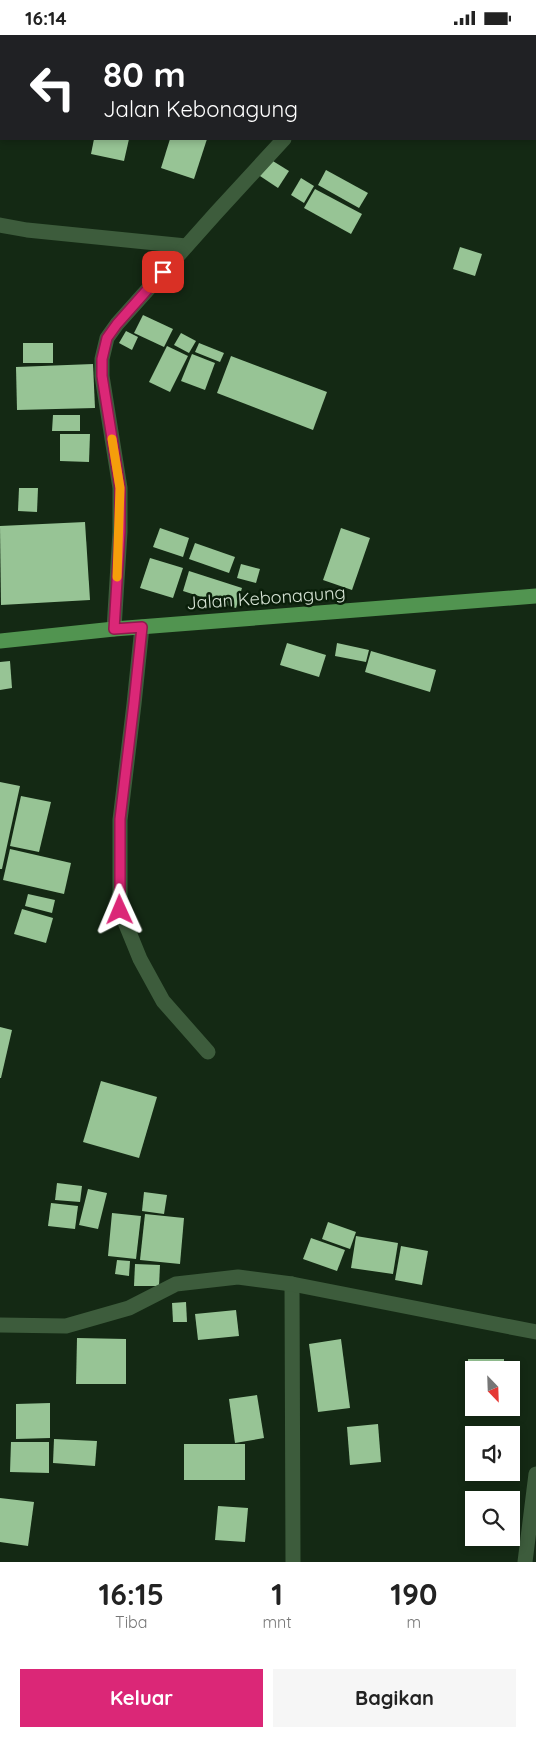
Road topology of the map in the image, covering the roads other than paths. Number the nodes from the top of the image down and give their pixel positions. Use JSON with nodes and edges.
{"nodes":[{"id":1,"x":283,"y":140,"type":"edge"},
{"id":2,"x":0,"y":225,"type":"edge"},
{"id":3,"x":186,"y":246,"type":"junction"},
{"id":4,"x":536,"y":596,"type":"edge"},
{"id":5,"x":142,"y":627,"type":"junction"},
{"id":6,"x":114,"y":629,"type":"junction"},
{"id":7,"x":0,"y":641,"type":"edge"},
{"id":8,"x":208,"y":1051,"type":"dead end"},
{"id":9,"x":292,"y":1284,"type":"junction"},
{"id":10,"x":0,"y":1325,"type":"edge"},
{"id":11,"x":536,"y":1333,"type":"edge"},
{"id":12,"x":536,"y":1474,"type":"edge"},
{"id":13,"x":293,"y":1562,"type":"edge"},
{"id":14,"x":525,"y":1562,"type":"edge"}],
"edges":[{"from":1,"to":3,"type":"street"},
{"from":2,"to":3,"type":"street"},
{"from":3,"to":6,"type":"street"},
{"from":4,"to":5,"type":"main road","name":"Jalan Kebonagung"},
{"from":5,"to":6,"type":"main road","name":"Jalan Kebonagung"},
{"from":5,"to":8,"type":"street"},
{"from":6,"to":7,"type":"main road","name":"Jalan Kebonagung"},
{"from":9,"to":10,"type":"street"},
{"from":9,"to":11,"type":"street"},
{"from":9,"to":13,"type":"street"},
{"from":12,"to":14,"type":"street"}]}
